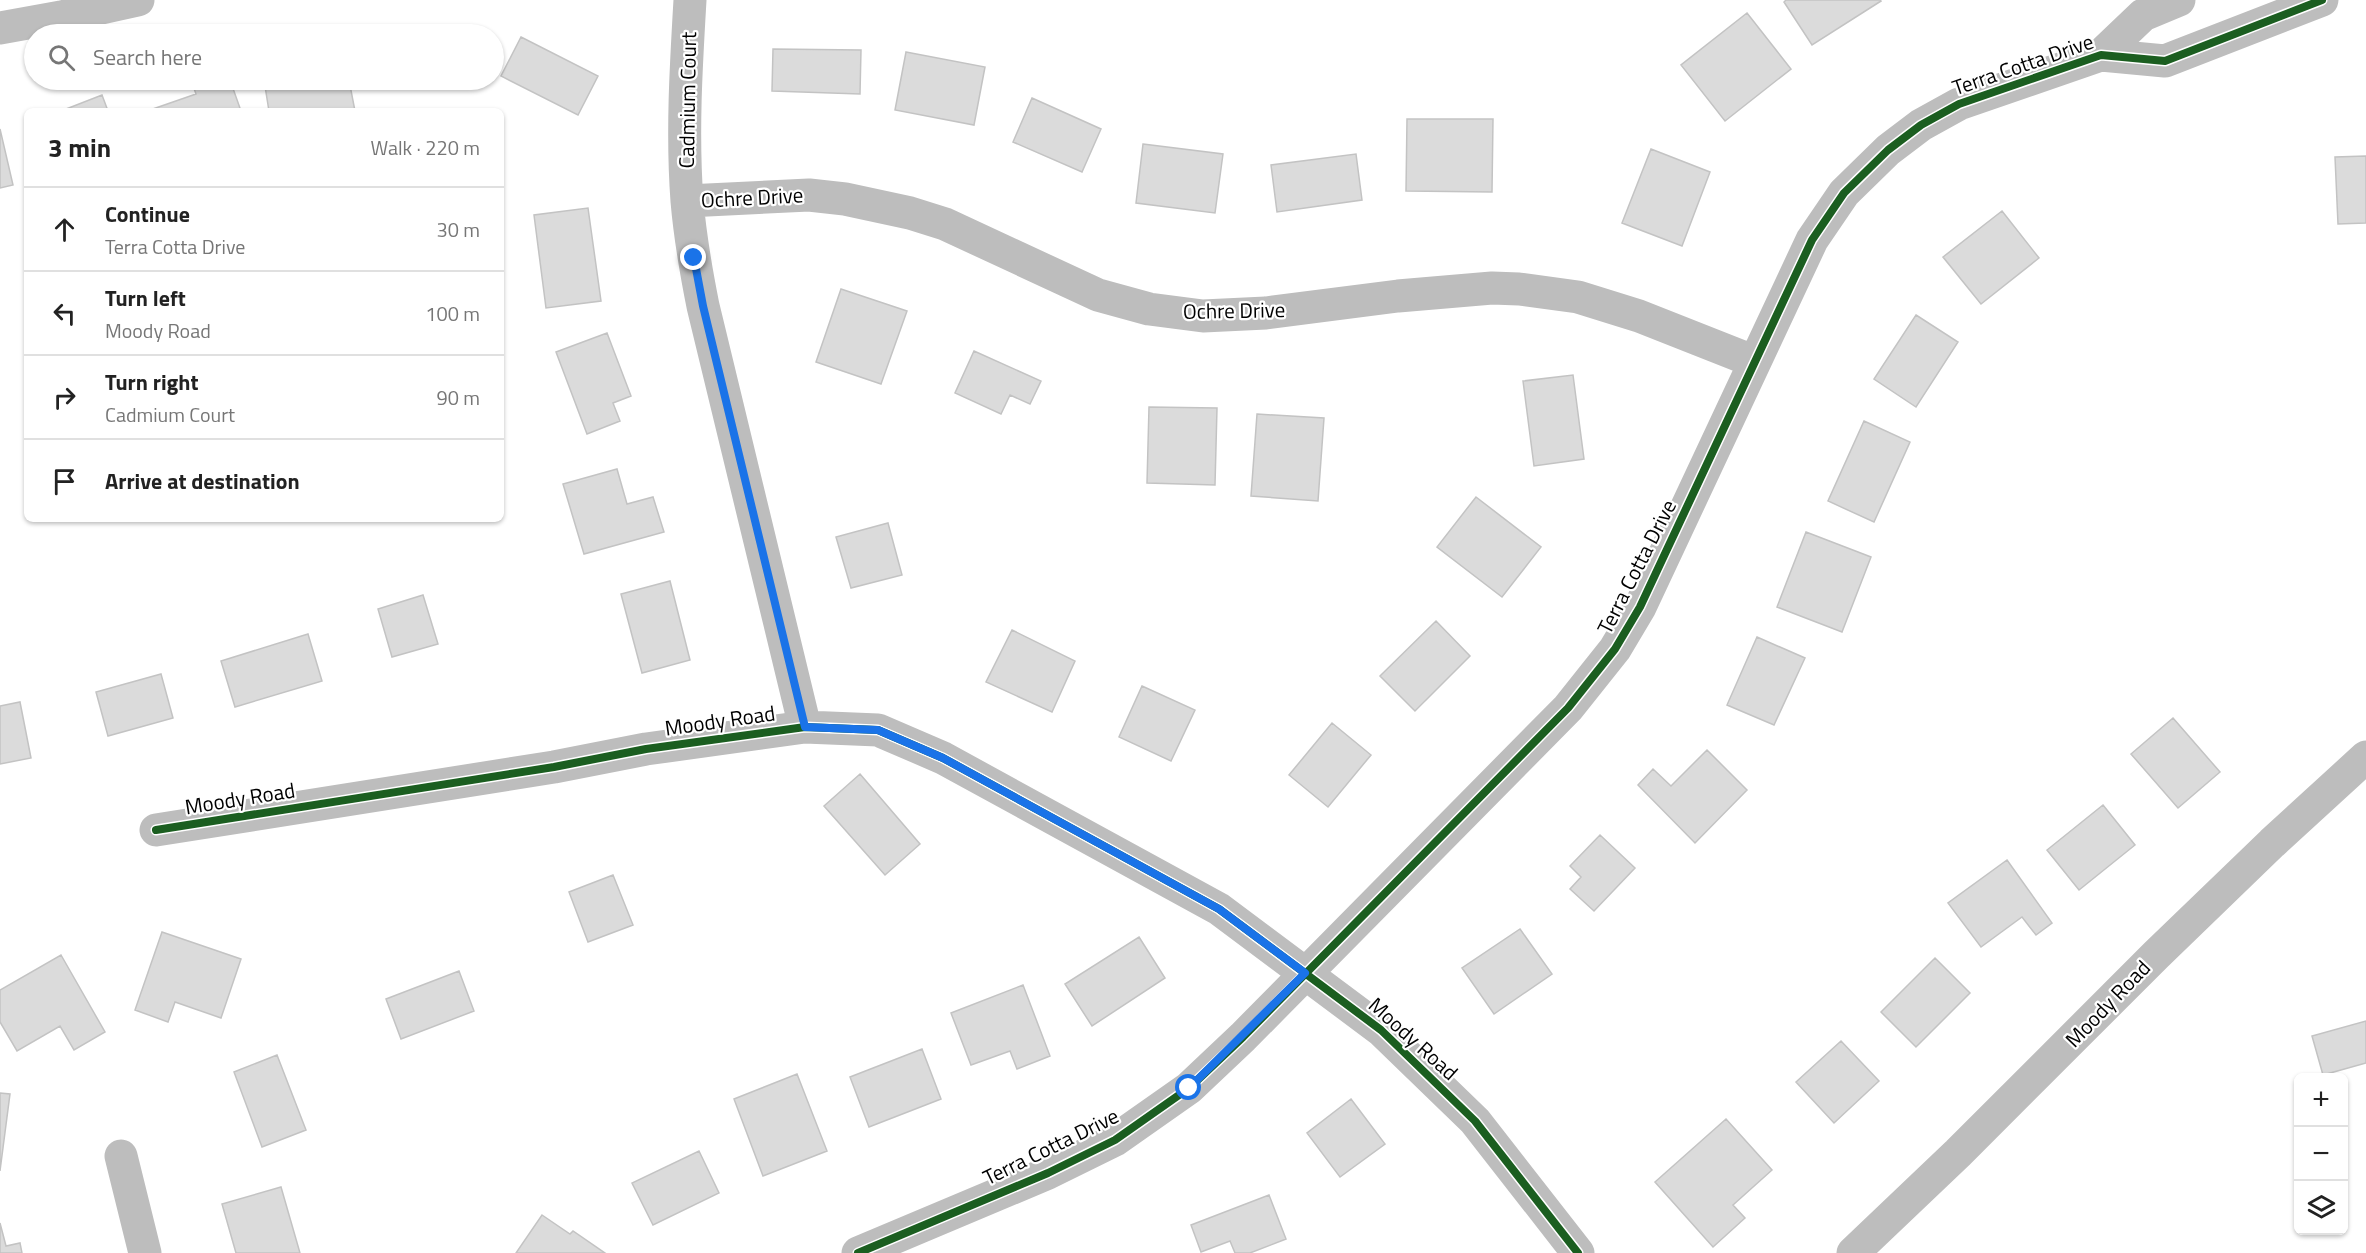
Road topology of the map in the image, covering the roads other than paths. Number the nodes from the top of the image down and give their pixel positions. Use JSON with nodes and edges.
{"nodes":[{"id":1,"x":138,"y":0,"type":"edge"},
{"id":2,"x":690,"y":0,"type":"edge"},
{"id":3,"x":2179,"y":0,"type":"edge"},
{"id":4,"x":2322,"y":0,"type":"edge"},
{"id":5,"x":0,"y":28,"type":"edge"},
{"id":6,"x":2102,"y":55,"type":"junction"},
{"id":7,"x":687,"y":201,"type":"junction"},
{"id":8,"x":1753,"y":361,"type":"junction"},
{"id":9,"x":805,"y":727,"type":"junction"},
{"id":10,"x":2366,"y":757,"type":"edge"},
{"id":11,"x":156,"y":830,"type":"dead end"},
{"id":12,"x":1305,"y":973,"type":"junction"},
{"id":13,"x":121,"y":1156,"type":"dead end"},
{"id":14,"x":145,"y":1253,"type":"edge"},
{"id":15,"x":858,"y":1253,"type":"edge"},
{"id":16,"x":1578,"y":1253,"type":"edge"},
{"id":17,"x":1853,"y":1253,"type":"edge"}],
"edges":[{"from":1,"to":5,"type":"street"},
{"from":2,"to":7,"type":"street","name":"Cadmium Court"},
{"from":3,"to":6,"type":"street","name":"Terra Cotta Drive"},
{"from":4,"to":6,"type":"street","name":"Terra Cotta Drive"},
{"from":6,"to":8,"type":"street","name":"Terra Cotta Drive"},
{"from":7,"to":8,"type":"street","name":"Ochre Drive"},
{"from":7,"to":9,"type":"street","name":"Cadmium Court"},
{"from":8,"to":12,"type":"street","name":"Terra Cotta Drive"},
{"from":9,"to":11,"type":"street","name":"Moody Road"},
{"from":9,"to":12,"type":"street","name":"Moody Road"},
{"from":10,"to":17,"type":"street","name":"Moody Road"},
{"from":12,"to":15,"type":"street","name":"Terra Cotta Drive"},
{"from":12,"to":16,"type":"street","name":"Moody Road"},
{"from":13,"to":14,"type":"street"}]}
